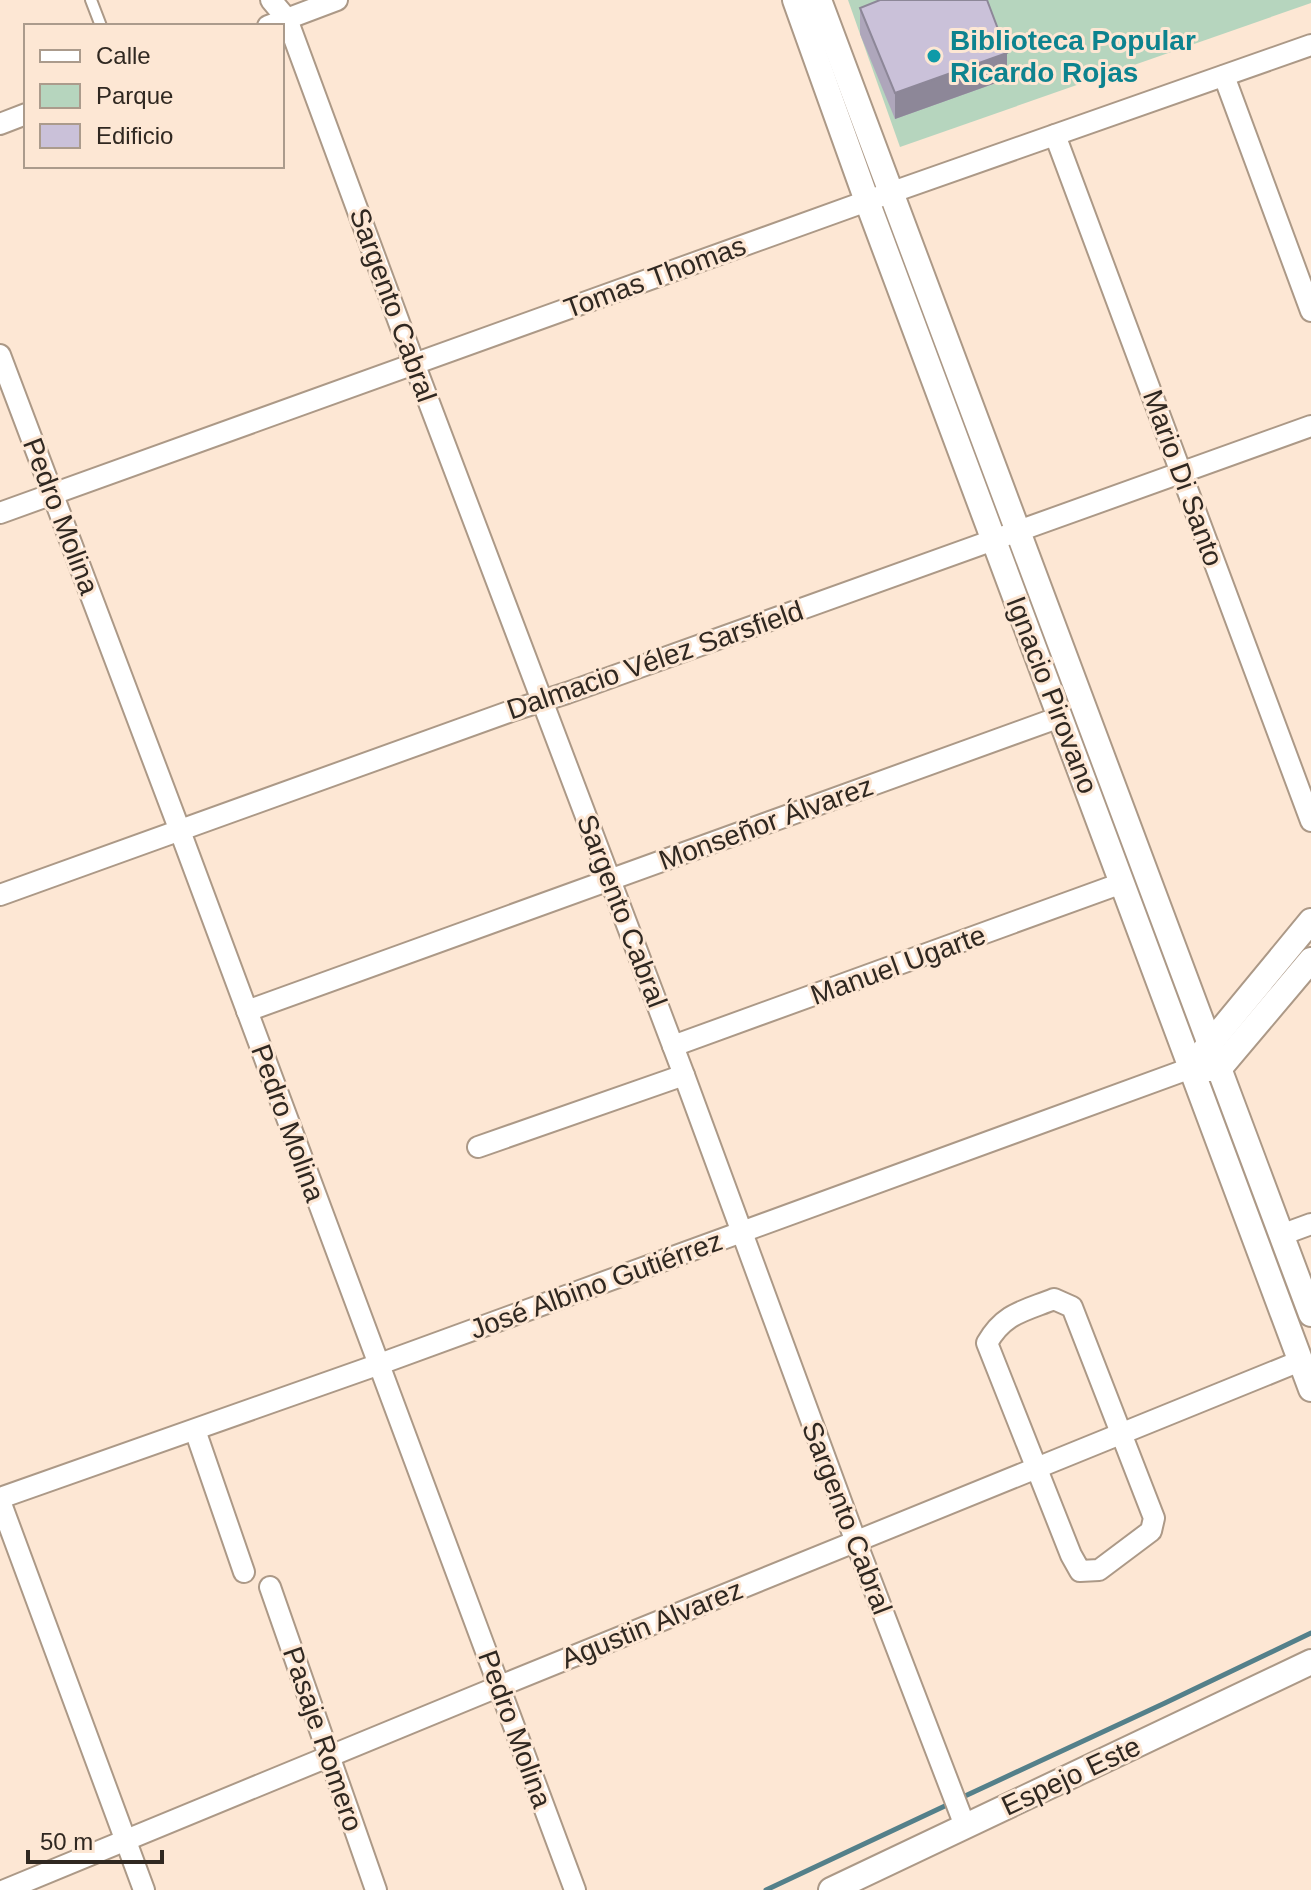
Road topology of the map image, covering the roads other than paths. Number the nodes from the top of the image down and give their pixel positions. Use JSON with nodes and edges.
{"nodes":[{"id":1,"x":91,"y":0,"type":"edge"},
{"id":2,"x":271,"y":0,"type":"edge"},
{"id":3,"x":337,"y":0,"type":"edge"},
{"id":4,"x":795,"y":0,"type":"edge"},
{"id":5,"x":819,"y":0,"type":"edge"},
{"id":6,"x":278,"y":23,"type":"edge"},
{"id":7,"x":100,"y":24,"type":"edge"},
{"id":8,"x":284,"y":38,"type":"edge"},
{"id":9,"x":1311,"y":45,"type":"edge"},
{"id":10,"x":1224,"y":76,"type":"junction"},
{"id":11,"x":24,"y":115,"type":"edge"},
{"id":12,"x":0,"y":124,"type":"edge"},
{"id":13,"x":1055,"y":135,"type":"junction"},
{"id":14,"x":891,"y":193,"type":"junction"},
{"id":15,"x":867,"y":201,"type":"junction"},
{"id":16,"x":1311,"y":311,"type":"edge"},
{"id":17,"x":0,"y":355,"type":"edge"},
{"id":18,"x":414,"y":363,"type":"junction"},
{"id":19,"x":1311,"y":426,"type":"edge"},
{"id":20,"x":1181,"y":473,"type":"junction"},
{"id":21,"x":53,"y":494,"type":"junction"},
{"id":22,"x":0,"y":513,"type":"edge"},
{"id":23,"x":1017,"y":531,"type":"junction"},
{"id":24,"x":993,"y":539,"type":"junction"},
{"id":25,"x":543,"y":701,"type":"junction"},
{"id":26,"x":1060,"y":717,"type":"junction"},
{"id":27,"x":1311,"y":821,"type":"edge"},
{"id":28,"x":180,"y":831,"type":"junction"},
{"id":29,"x":610,"y":879,"type":"junction"},
{"id":30,"x":1122,"y":883,"type":"junction"},
{"id":31,"x":0,"y":895,"type":"edge"},
{"id":32,"x":1311,"y":921,"type":"edge"},
{"id":33,"x":1311,"y":960,"type":"edge"},
{"id":34,"x":247,"y":1011,"type":"junction"},
{"id":35,"x":1209,"y":1042,"type":"junction"},
{"id":36,"x":673,"y":1046,"type":"junction"},
{"id":37,"x":1191,"y":1068,"type":"junction"},
{"id":38,"x":1219,"y":1069,"type":"junction"},
{"id":39,"x":684,"y":1075,"type":"junction"},
{"id":40,"x":478,"y":1147,"type":"dead end"},
{"id":41,"x":1272,"y":1210,"type":"junction"},
{"id":42,"x":1248,"y":1220,"type":"junction"},
{"id":43,"x":1311,"y":1224,"type":"edge"},
{"id":44,"x":740,"y":1233,"type":"junction"},
{"id":45,"x":1281,"y":1235,"type":"junction"},
{"id":46,"x":1290,"y":1258,"type":"junction"},
{"id":47,"x":1266,"y":1269,"type":"junction"},
{"id":48,"x":1311,"y":1314,"type":"edge"},
{"id":49,"x":1300,"y":1361,"type":"junction"},
{"id":50,"x":377,"y":1365,"type":"junction"},
{"id":51,"x":1311,"y":1389,"type":"edge"},
{"id":52,"x":195,"y":1430,"type":"junction"},
{"id":53,"x":1121,"y":1433,"type":"junction"},
{"id":54,"x":1035,"y":1468,"type":"junction"},
{"id":55,"x":0,"y":1500,"type":"edge"},
{"id":56,"x":856,"y":1542,"type":"junction"},
{"id":57,"x":244,"y":1572,"type":"dead end"},
{"id":58,"x":270,"y":1587,"type":"dead end"},
{"id":59,"x":1311,"y":1662,"type":"edge"},
{"id":60,"x":500,"y":1686,"type":"junction"},
{"id":61,"x":329,"y":1757,"type":"junction"},
{"id":62,"x":965,"y":1826,"type":"junction"},
{"id":63,"x":126,"y":1839,"type":"junction"},
{"id":64,"x":5,"y":1890,"type":"edge"},
{"id":65,"x":144,"y":1890,"type":"edge"},
{"id":66,"x":376,"y":1890,"type":"edge"},
{"id":67,"x":575,"y":1890,"type":"edge"},
{"id":68,"x":831,"y":1890,"type":"edge"}],
"edges":[{"from":1,"to":7,"type":"lane"},
{"from":2,"to":6,"type":"street","name":"Sargento Cabral"},
{"from":3,"to":6,"type":"street"},
{"from":4,"to":15,"type":"street","name":"Ignacio Pirovano"},
{"from":5,"to":14,"type":"street","name":"Ignacio Pirovano"},
{"from":8,"to":18,"type":"street","name":"Sargento Cabral"},
{"from":9,"to":10,"type":"street","name":"Tomas Thomas"},
{"from":10,"to":13,"type":"street","name":"Tomas Thomas"},
{"from":10,"to":16,"type":"street"},
{"from":11,"to":12,"type":"street"},
{"from":13,"to":14,"type":"street","name":"Tomas Thomas"},
{"from":13,"to":20,"type":"street","name":"Mario Di Santo"},
{"from":14,"to":15,"type":"street","name":"Tomas Thomas"},
{"from":14,"to":23,"type":"street","name":"Ignacio Pirovano"},
{"from":15,"to":18,"type":"street","name":"Tomas Thomas"},
{"from":15,"to":24,"type":"street","name":"Ignacio Pirovano"},
{"from":17,"to":21,"type":"street","name":"Pedro Molina"},
{"from":18,"to":21,"type":"street","name":"Tomas Thomas"},
{"from":18,"to":25,"type":"street","name":"Sargento Cabral"},
{"from":19,"to":20,"type":"street","name":"Dalmacio Vélez Sarsfield"},
{"from":20,"to":23,"type":"street","name":"Dalmacio Vélez Sarsfield"},
{"from":20,"to":27,"type":"street","name":"Mario Di Santo"},
{"from":21,"to":22,"type":"street","name":"Tomas Thomas"},
{"from":21,"to":28,"type":"street","name":"Pedro Molina"},
{"from":23,"to":24,"type":"street","name":"Dalmacio Vélez Sarsfield"},
{"from":23,"to":35,"type":"street","name":"Ignacio Pirovano"},
{"from":24,"to":25,"type":"street","name":"Dalmacio Vélez Sarsfield"},
{"from":24,"to":26,"type":"street","name":"Ignacio Pirovano"},
{"from":25,"to":28,"type":"street","name":"Dalmacio Vélez Sarsfield"},
{"from":25,"to":29,"type":"street","name":"Sargento Cabral"},
{"from":26,"to":29,"type":"street","name":"Monseñor Álvarez"},
{"from":26,"to":30,"type":"street","name":"Ignacio Pirovano"},
{"from":28,"to":31,"type":"street","name":"Dalmacio Vélez Sarsfield"},
{"from":28,"to":34,"type":"street","name":"Pedro Molina"},
{"from":29,"to":34,"type":"street","name":"Monseñor Álvarez"},
{"from":29,"to":36,"type":"street","name":"Sargento Cabral"},
{"from":30,"to":36,"type":"street","name":"Manuel Ugarte"},
{"from":30,"to":37,"type":"street","name":"Ignacio Pirovano"},
{"from":32,"to":35,"type":"street"},
{"from":33,"to":38,"type":"street"},
{"from":34,"to":50,"type":"street","name":"Pedro Molina"},
{"from":35,"to":37,"type":"street"},
{"from":35,"to":38,"type":"street","name":"Ignacio Pirovano"},
{"from":36,"to":39,"type":"street","name":"Sargento Cabral"},
{"from":37,"to":38,"type":"street"},
{"from":37,"to":42,"type":"street","name":"Ignacio Pirovano"},
{"from":37,"to":44,"type":"street","name":"José Albino Gutiérrez"},
{"from":38,"to":41,"type":"street","name":"Ignacio Pirovano"},
{"from":39,"to":40,"type":"street"},
{"from":39,"to":44,"type":"street","name":"Sargento Cabral"},
{"from":41,"to":42,"type":"street"},
{"from":41,"to":45,"type":"street","name":"Ignacio Pirovano"},
{"from":42,"to":47,"type":"street","name":"Ignacio Pirovano"},
{"from":43,"to":45,"type":"street"},
{"from":44,"to":50,"type":"street","name":"José Albino Gutiérrez"},
{"from":44,"to":56,"type":"street","name":"Sargento Cabral"},
{"from":45,"to":46,"type":"street","name":"Ignacio Pirovano"},
{"from":46,"to":47,"type":"street"},
{"from":46,"to":48,"type":"street","name":"Ignacio Pirovano"},
{"from":47,"to":49,"type":"street","name":"Ignacio Pirovano"},
{"from":49,"to":51,"type":"street","name":"Ignacio Pirovano"},
{"from":49,"to":53,"type":"street","name":"Agustin Alvarez"},
{"from":50,"to":52,"type":"street","name":"José Albino Gutiérrez"},
{"from":50,"to":60,"type":"street","name":"Pedro Molina"},
{"from":52,"to":55,"type":"street","name":"José Albino Gutiérrez"},
{"from":52,"to":57,"type":"street"},
{"from":53,"to":54,"type":"street","name":"Agustin Alvarez"},
{"from":53,"to":54,"type":"street"},
{"from":53,"to":54,"type":"street"},
{"from":54,"to":56,"type":"street","name":"Agustin Alvarez"},
{"from":55,"to":63,"type":"street"},
{"from":56,"to":60,"type":"street","name":"Agustin Alvarez"},
{"from":56,"to":62,"type":"street","name":"Sargento Cabral"},
{"from":58,"to":61,"type":"street","name":"Pasaje Romero"},
{"from":59,"to":62,"type":"street","name":"Espejo Este"},
{"from":60,"to":61,"type":"street","name":"Agustin Alvarez"},
{"from":60,"to":67,"type":"street","name":"Pedro Molina"},
{"from":61,"to":63,"type":"street","name":"Agustin Alvarez"},
{"from":61,"to":66,"type":"street","name":"Pasaje Romero"},
{"from":62,"to":68,"type":"street","name":"Espejo Este"},
{"from":63,"to":64,"type":"street","name":"Agustin Alvarez"},
{"from":63,"to":65,"type":"street"}]}
